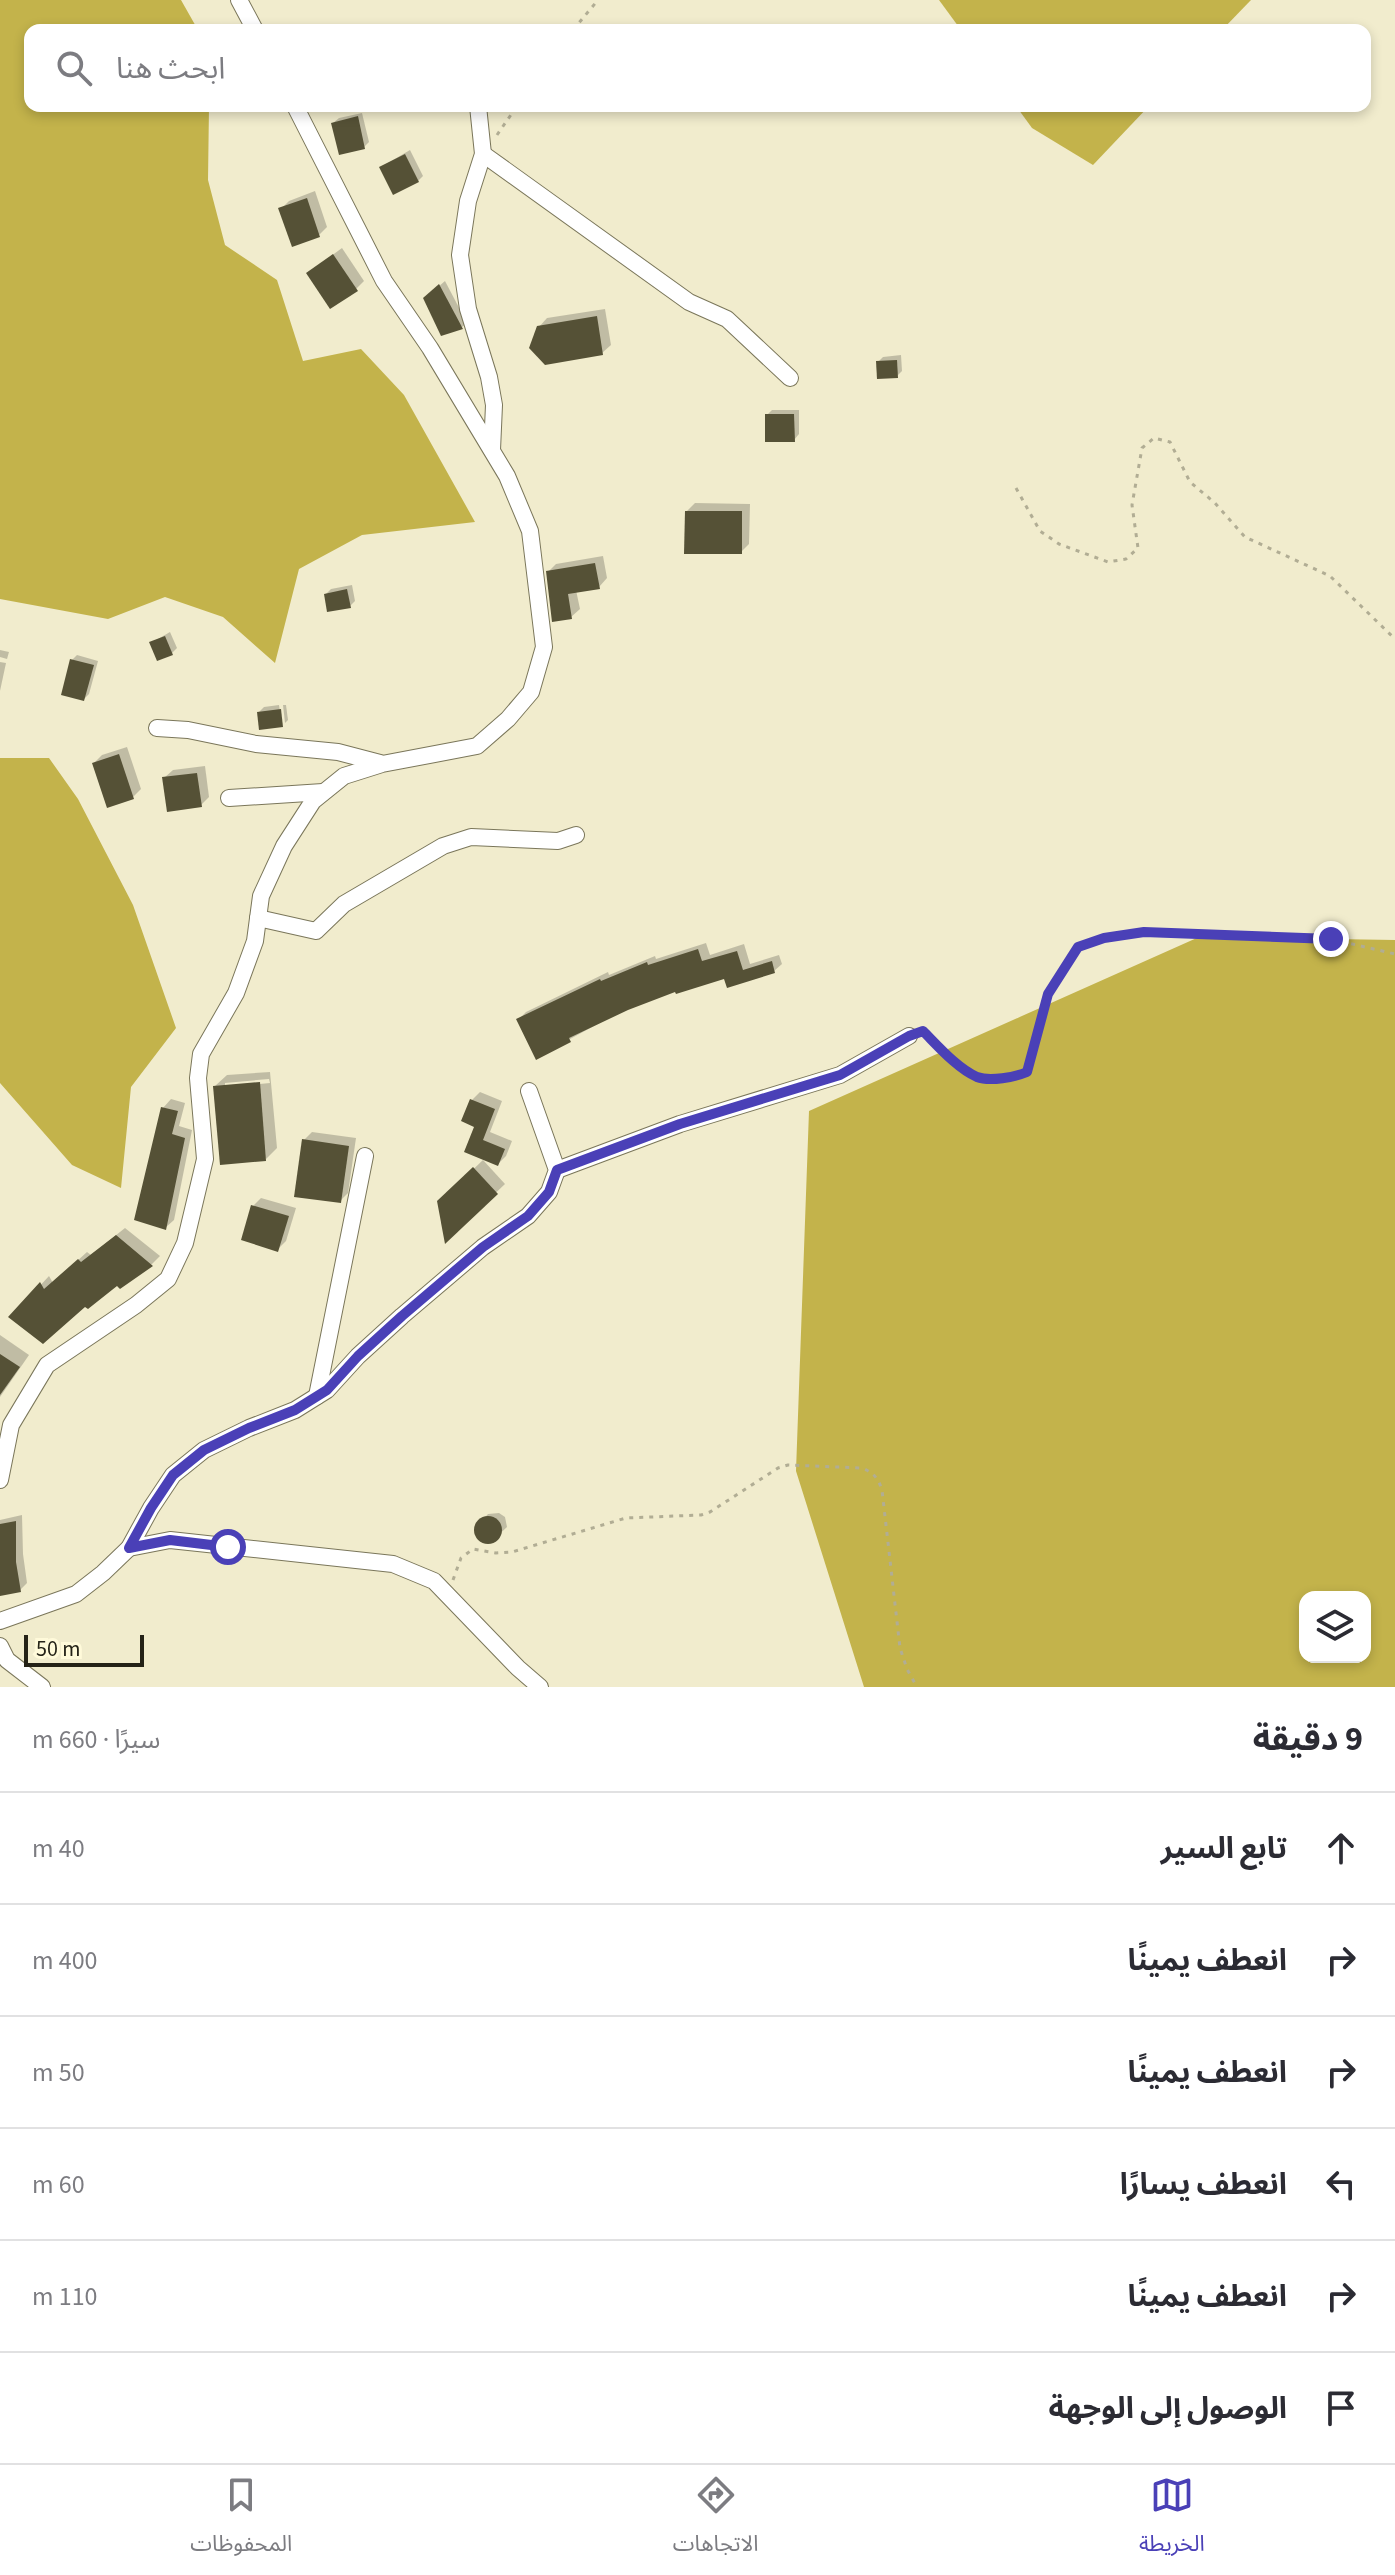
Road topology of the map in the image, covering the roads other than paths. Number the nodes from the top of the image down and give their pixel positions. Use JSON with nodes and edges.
{"nodes":[{"id":1,"x":239,"y":0,"type":"edge"},
{"id":2,"x":252,"y":24,"type":"edge"},
{"id":3,"x":298,"y":112,"type":"edge"},
{"id":4,"x":479,"y":112,"type":"edge"},
{"id":5,"x":483,"y":154,"type":"junction"},
{"id":6,"x":790,"y":378,"type":"dead end"},
{"id":7,"x":492,"y":450,"type":"junction"},
{"id":8,"x":157,"y":728,"type":"dead end"},
{"id":9,"x":382,"y":764,"type":"junction"},
{"id":10,"x":323,"y":792,"type":"junction"},
{"id":11,"x":229,"y":798,"type":"dead end"},
{"id":12,"x":576,"y":835,"type":"dead end"},
{"id":13,"x":258,"y":918,"type":"junction"},
{"id":14,"x":909,"y":1036,"type":"road end"},
{"id":15,"x":529,"y":1091,"type":"dead end"},
{"id":16,"x":365,"y":1156,"type":"dead end"},
{"id":17,"x":557,"y":1170,"type":"junction"},
{"id":18,"x":317,"y":1396,"type":"junction"},
{"id":19,"x":1,"y":1477,"type":"edge"},
{"id":20,"x":129,"y":1548,"type":"junction"},
{"id":21,"x":0,"y":1621,"type":"edge"},
{"id":22,"x":0,"y":1646,"type":"edge"},
{"id":23,"x":42,"y":1687,"type":"edge"},
{"id":24,"x":540,"y":1687,"type":"edge"}],
"edges":[{"from":1,"to":2,"type":"street"},
{"from":3,"to":7,"type":"street"},
{"from":4,"to":5,"type":"street"},
{"from":5,"to":6,"type":"street"},
{"from":5,"to":7,"type":"street"},
{"from":7,"to":9,"type":"street"},
{"from":8,"to":9,"type":"street"},
{"from":9,"to":10,"type":"street"},
{"from":10,"to":11,"type":"street"},
{"from":10,"to":13,"type":"street"},
{"from":12,"to":13,"type":"street"},
{"from":13,"to":19,"type":"street"},
{"from":14,"to":17,"type":"street"},
{"from":15,"to":17,"type":"street"},
{"from":16,"to":18,"type":"street"},
{"from":17,"to":18,"type":"street"},
{"from":18,"to":20,"type":"street"},
{"from":20,"to":21,"type":"street"},
{"from":20,"to":24,"type":"street"},
{"from":22,"to":23,"type":"street"}]}
